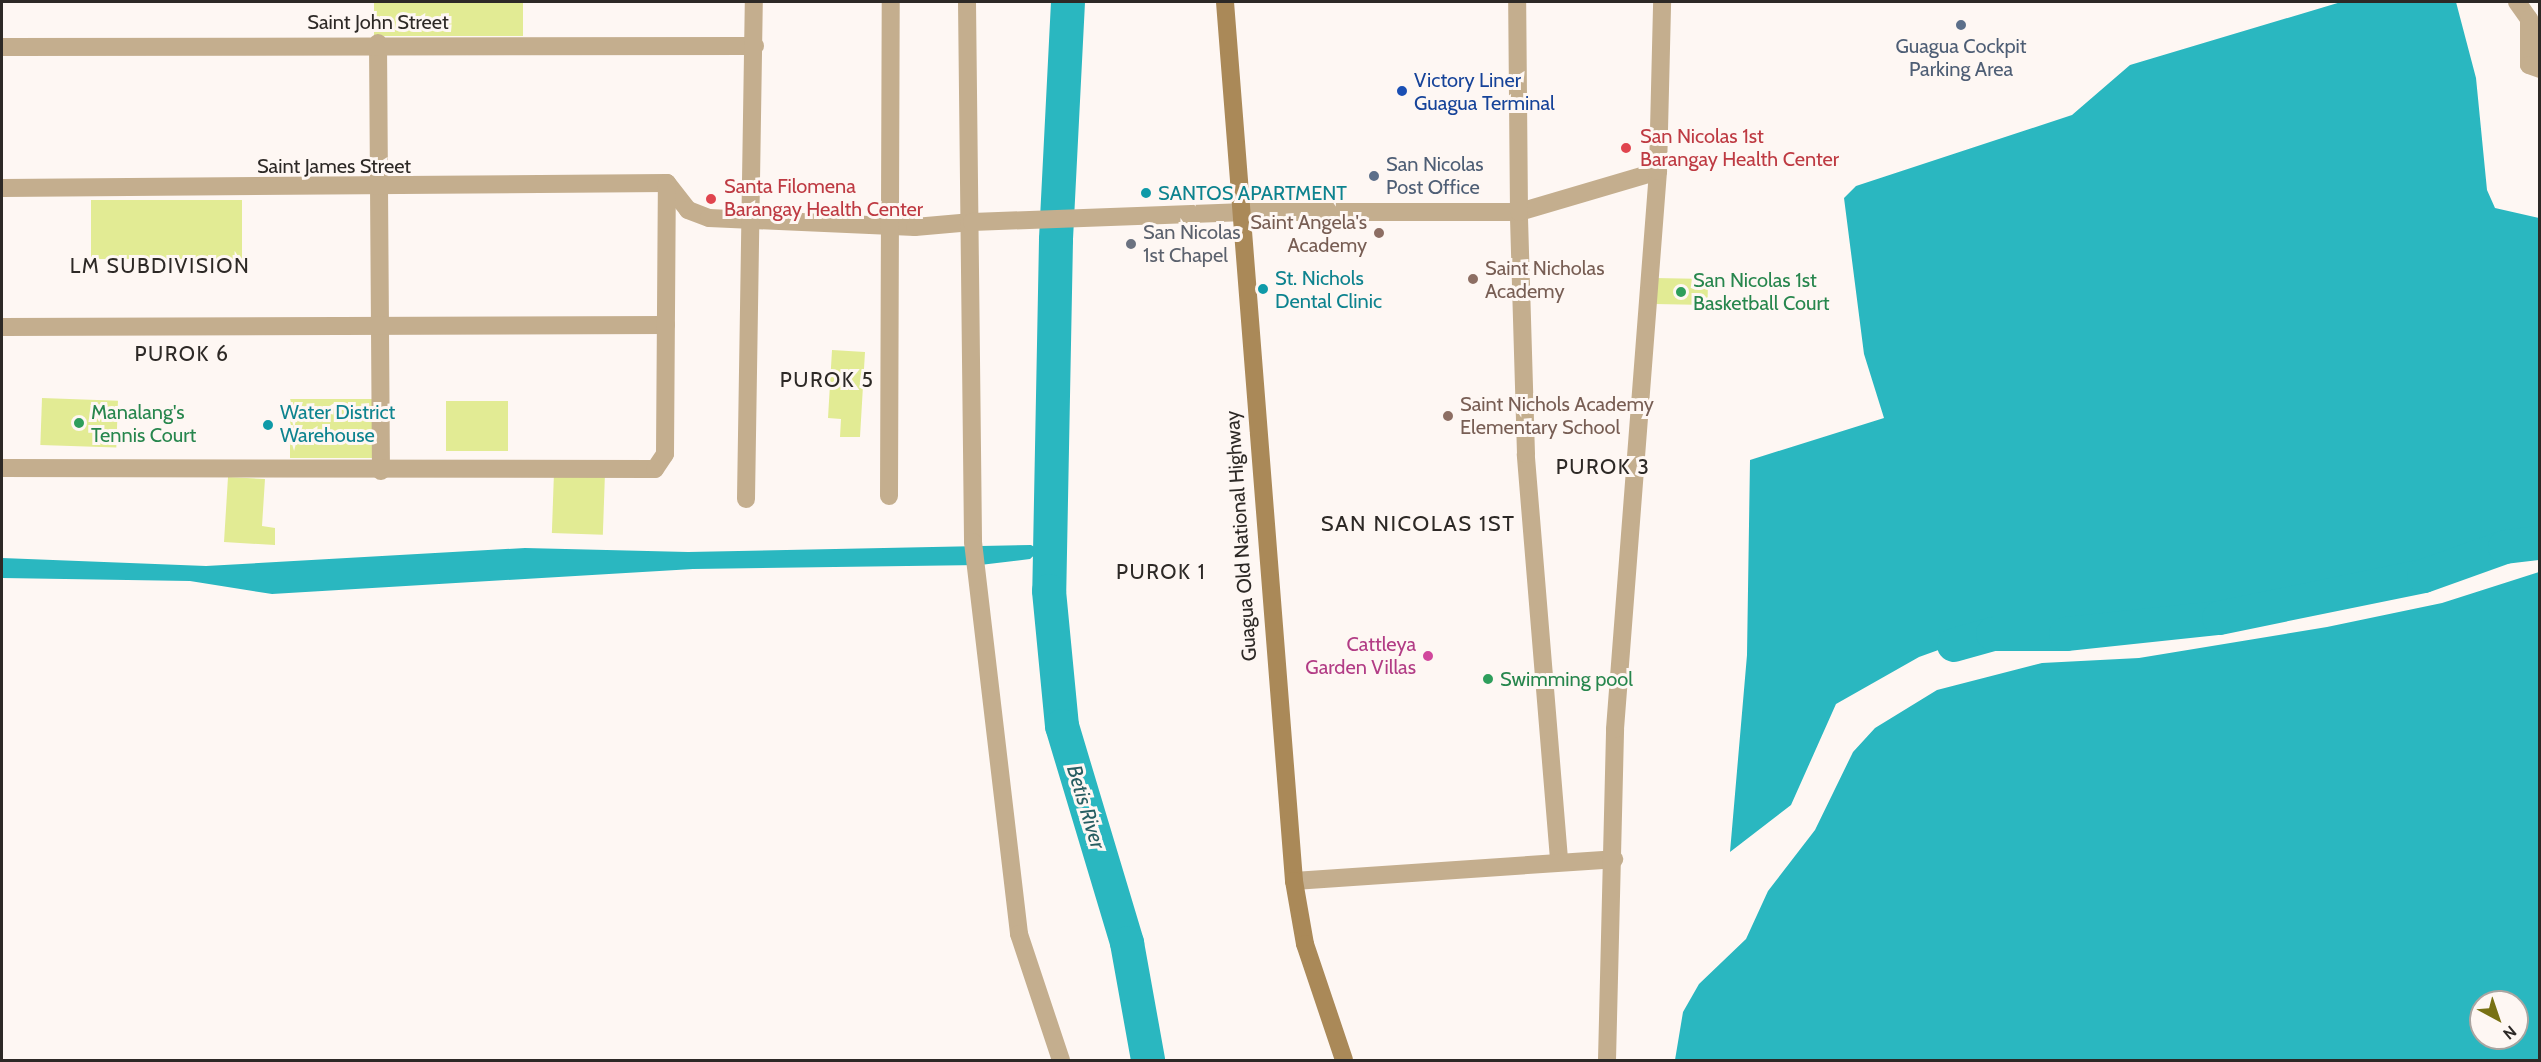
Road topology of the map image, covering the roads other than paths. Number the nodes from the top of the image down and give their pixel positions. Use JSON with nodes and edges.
{"nodes":[{"id":1,"x":754,"y":2,"type":"edge"},
{"id":2,"x":891,"y":2,"type":"edge"},
{"id":3,"x":967,"y":2,"type":"edge"},
{"id":4,"x":1225,"y":2,"type":"edge"},
{"id":5,"x":1517,"y":2,"type":"edge"},
{"id":6,"x":1662,"y":2,"type":"edge"},
{"id":7,"x":2517,"y":2,"type":"edge"},
{"id":8,"x":378,"y":44,"type":"junction"},
{"id":9,"x":755,"y":46,"type":"junction"},
{"id":10,"x":2,"y":47,"type":"edge"},
{"id":11,"x":2540,"y":69,"type":"edge"},
{"id":12,"x":1658,"y":171,"type":"junction"},
{"id":13,"x":667,"y":183,"type":"junction"},
{"id":14,"x":2,"y":188,"type":"edge"},
{"id":15,"x":379,"y":189,"type":"junction"},
{"id":16,"x":1239,"y":212,"type":"junction"},
{"id":17,"x":1520,"y":212,"type":"junction"},
{"id":18,"x":754,"y":222,"type":"junction"},
{"id":19,"x":972,"y":222,"type":"junction"},
{"id":20,"x":892,"y":225,"type":"junction"},
{"id":21,"x":666,"y":326,"type":"junction"},
{"id":22,"x":2,"y":327,"type":"edge"},
{"id":23,"x":380,"y":330,"type":"junction"},
{"id":24,"x":2,"y":468,"type":"edge"},
{"id":25,"x":381,"y":471,"type":"junction"},
{"id":26,"x":889,"y":496,"type":"dead end"},
{"id":27,"x":746,"y":499,"type":"dead end"},
{"id":28,"x":1559,"y":859,"type":"junction"},
{"id":29,"x":1614,"y":859,"type":"junction"},
{"id":30,"x":1294,"y":881,"type":"junction"},
{"id":31,"x":1061,"y":1060,"type":"edge"},
{"id":32,"x":1344,"y":1060,"type":"edge"},
{"id":33,"x":1607,"y":1060,"type":"edge"}],
"edges":[{"from":1,"to":9,"type":"street"},
{"from":2,"to":20,"type":"street"},
{"from":3,"to":19,"type":"street"},
{"from":4,"to":16,"type":"main road","name":"Guagua Old National Highway"},
{"from":5,"to":17,"type":"street"},
{"from":6,"to":12,"type":"street"},
{"from":7,"to":11,"type":"street"},
{"from":8,"to":9,"type":"street","name":"Saint John Street"},
{"from":8,"to":10,"type":"street","name":"Saint John Street"},
{"from":8,"to":15,"type":"street"},
{"from":9,"to":18,"type":"street"},
{"from":12,"to":17,"type":"street"},
{"from":12,"to":29,"type":"street"},
{"from":13,"to":15,"type":"street","name":"Saint James Street"},
{"from":13,"to":18,"type":"street"},
{"from":13,"to":21,"type":"street"},
{"from":14,"to":15,"type":"street","name":"Saint James Street"},
{"from":15,"to":23,"type":"street"},
{"from":16,"to":17,"type":"street"},
{"from":16,"to":19,"type":"street"},
{"from":16,"to":30,"type":"main road","name":"Guagua Old National Highway"},
{"from":17,"to":28,"type":"street"},
{"from":18,"to":20,"type":"street"},
{"from":18,"to":27,"type":"street"},
{"from":19,"to":20,"type":"street"},
{"from":19,"to":31,"type":"street"},
{"from":20,"to":26,"type":"street"},
{"from":21,"to":23,"type":"street"},
{"from":21,"to":25,"type":"street"},
{"from":22,"to":23,"type":"street"},
{"from":23,"to":25,"type":"street"},
{"from":24,"to":25,"type":"street"},
{"from":28,"to":29,"type":"street"},
{"from":28,"to":30,"type":"street"},
{"from":29,"to":33,"type":"street"},
{"from":30,"to":32,"type":"main road","name":"Guagua Old National Highway"}]}
